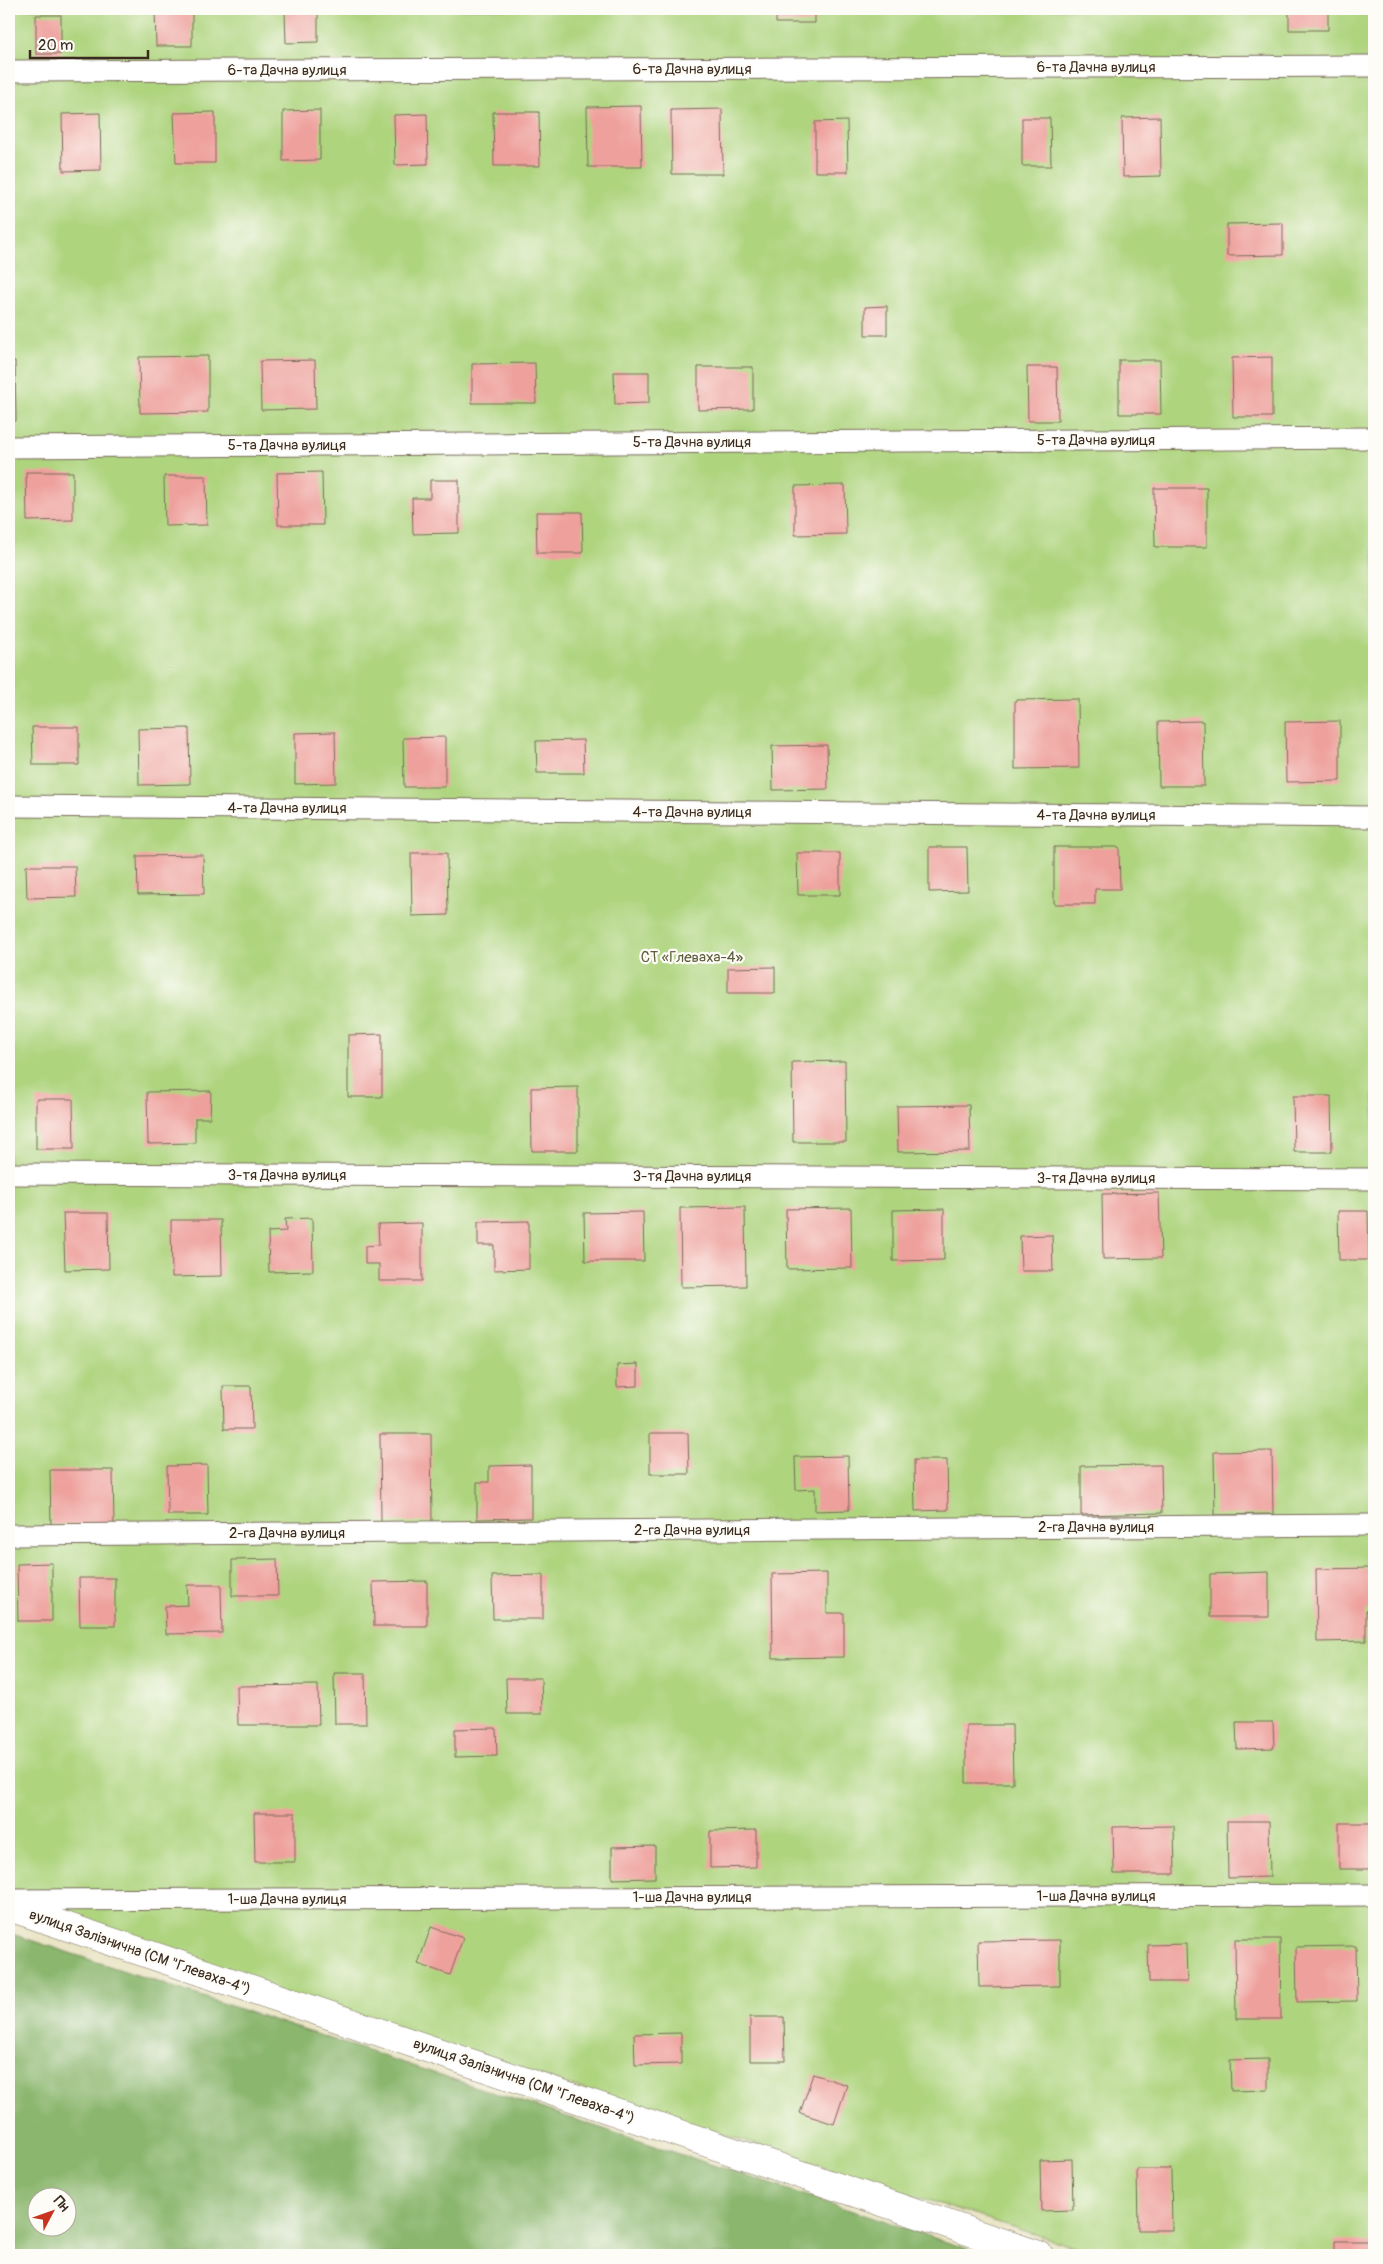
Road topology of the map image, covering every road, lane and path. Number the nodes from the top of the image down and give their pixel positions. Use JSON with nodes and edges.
{"nodes":[{"id":1,"x":1374,"y":66,"type":"edge"},
{"id":2,"x":9,"y":71,"type":"edge"},
{"id":3,"x":1374,"y":438,"type":"edge"},
{"id":4,"x":9,"y":447,"type":"edge"},
{"id":5,"x":9,"y":806,"type":"edge"},
{"id":6,"x":1374,"y":817,"type":"edge"},
{"id":7,"x":9,"y":1174,"type":"edge"},
{"id":8,"x":1374,"y":1179,"type":"edge"},
{"id":9,"x":1374,"y":1525,"type":"edge"},
{"id":10,"x":9,"y":1535,"type":"edge"},
{"id":11,"x":1374,"y":1895,"type":"edge"},
{"id":12,"x":9,"y":1900,"type":"edge"},
{"id":13,"x":9,"y":1907,"type":"edge"},
{"id":14,"x":1039,"y":2255,"type":"edge"}],
"edges":[{"from":1,"to":2,"type":"lane","name":"6-та Дачна вулиця"},
{"from":3,"to":4,"type":"lane","name":"5-та Дачна вулиця"},
{"from":5,"to":6,"type":"lane","name":"4-та Дачна вулиця"},
{"from":7,"to":8,"type":"lane","name":"3-тя Дачна вулиця"},
{"from":9,"to":10,"type":"lane","name":"2-га Дачна вулиця"},
{"from":11,"to":12,"type":"lane","name":"1-ша Дачна вулиця"},
{"from":13,"to":14,"type":"street","name":"вулиця Залізнична (СМ \"Глеваха-4\")"}]}
